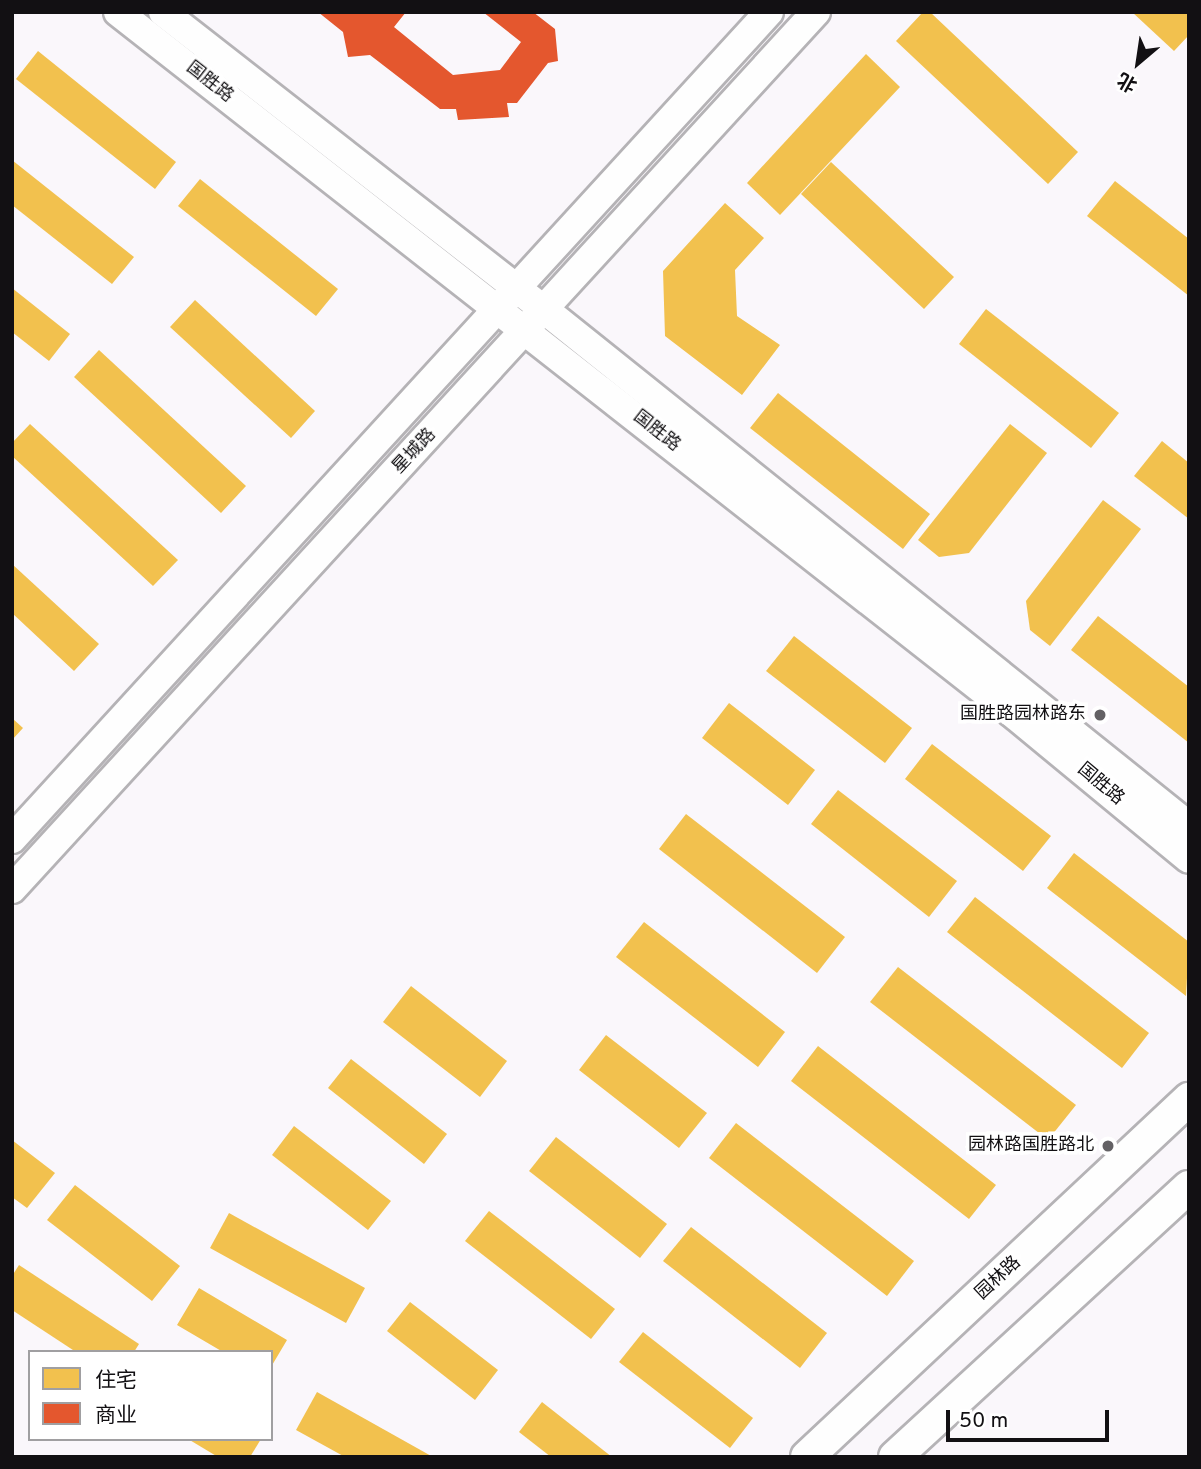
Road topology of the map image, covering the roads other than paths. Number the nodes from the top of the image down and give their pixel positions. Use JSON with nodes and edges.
{"nodes":[{"id":1,"x":118,"y":12,"type":"edge"},
{"id":2,"x":163,"y":12,"type":"edge"},
{"id":3,"x":769,"y":12,"type":"edge"},
{"id":4,"x":816,"y":12,"type":"edge"},
{"id":5,"x":519,"y":289,"type":"junction"},
{"id":6,"x":499,"y":309,"type":"junction"},
{"id":7,"x":537,"y":321,"type":"junction"},
{"id":8,"x":1189,"y":826,"type":"edge"},
{"id":9,"x":12,"y":839,"type":"edge"},
{"id":10,"x":1189,"y":859,"type":"edge"},
{"id":11,"x":12,"y":889,"type":"edge"},
{"id":12,"x":1189,"y":1099,"type":"edge"},
{"id":13,"x":1189,"y":1187,"type":"edge"},
{"id":14,"x":807,"y":1457,"type":"edge"},
{"id":15,"x":895,"y":1457,"type":"edge"}],
"edges":[{"from":1,"to":6,"type":"street","name":"国胜路"},
{"from":2,"to":5,"type":"street","name":"国胜路"},
{"from":3,"to":5,"type":"street","name":"星城路"},
{"from":4,"to":7,"type":"street","name":"星城路"},
{"from":5,"to":6,"type":"street","name":"星城路"},
{"from":5,"to":7,"type":"street","name":"国胜路"},
{"from":6,"to":7,"type":"street","name":"国胜路"},
{"from":6,"to":9,"type":"street","name":"星城路"},
{"from":7,"to":8,"type":"street","name":"国胜路"},
{"from":7,"to":10,"type":"street","name":"国胜路"},
{"from":7,"to":11,"type":"street","name":"星城路"},
{"from":12,"to":14,"type":"main road","name":"园林路"},
{"from":13,"to":15,"type":"main road"}]}
